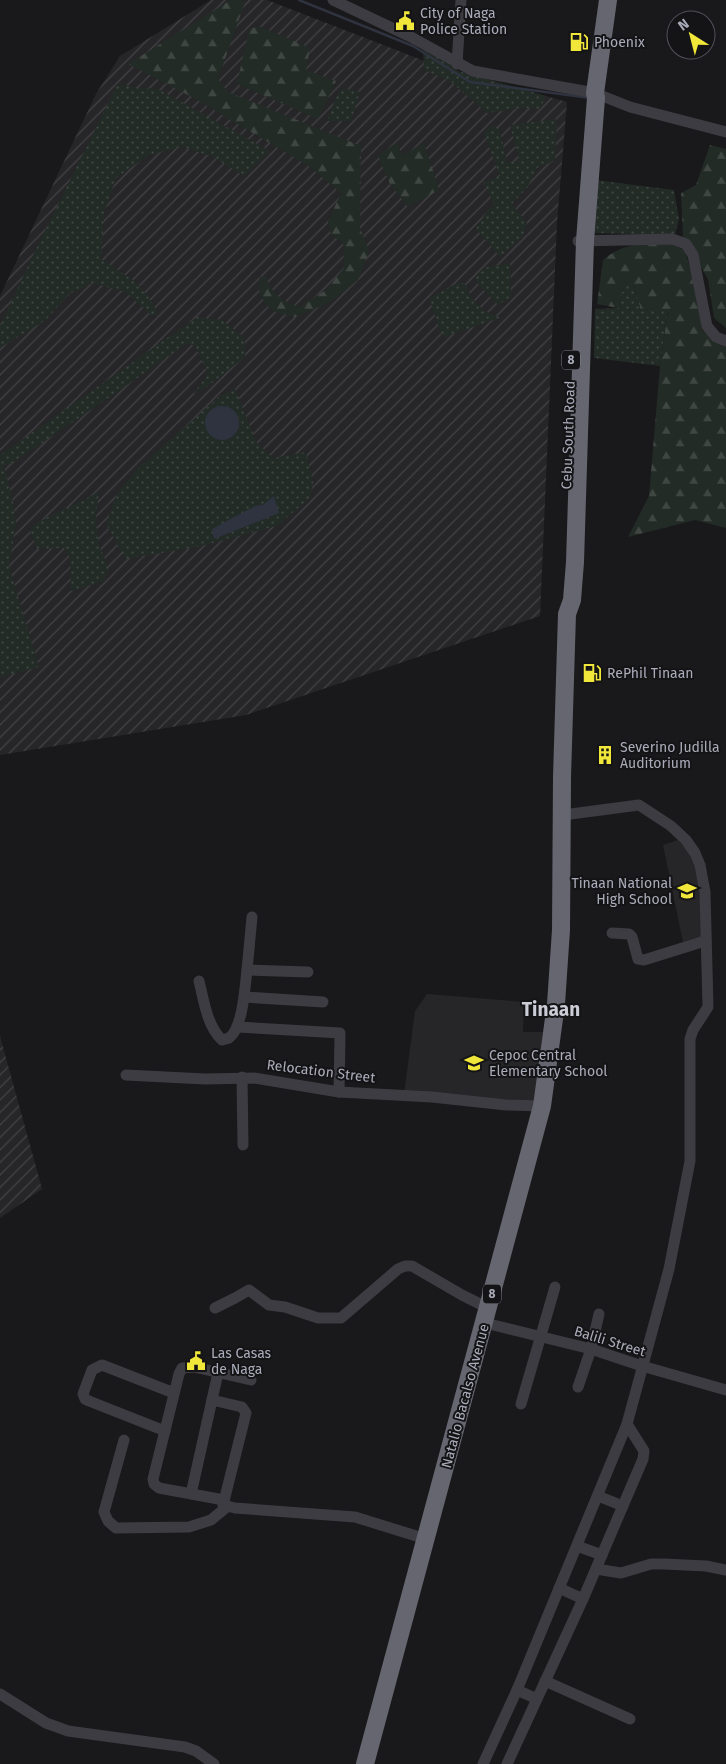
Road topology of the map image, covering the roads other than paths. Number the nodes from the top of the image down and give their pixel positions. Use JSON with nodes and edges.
{"nodes":[{"id":1,"x":333,"y":0,"type":"edge"},
{"id":2,"x":461,"y":0,"type":"edge"},
{"id":3,"x":608,"y":0,"type":"edge"},
{"id":4,"x":457,"y":64,"type":"junction"},
{"id":5,"x":593,"y":100,"type":"junction"},
{"id":6,"x":726,"y":132,"type":"edge"},
{"id":7,"x":581,"y":241,"type":"junction"},
{"id":8,"x":726,"y":341,"type":"edge"},
{"id":9,"x":563,"y":815,"type":"junction"},
{"id":10,"x":252,"y":917,"type":"dead end"},
{"id":11,"x":612,"y":933,"type":"dead end"},
{"id":12,"x":705,"y":941,"type":"junction"},
{"id":13,"x":247,"y":970,"type":"junction"},
{"id":14,"x":308,"y":972,"type":"dead end"},
{"id":15,"x":199,"y":981,"type":"dead end"},
{"id":16,"x":244,"y":997,"type":"junction"},
{"id":17,"x":324,"y":1002,"type":"dead end"},
{"id":18,"x":238,"y":1027,"type":"junction"},
{"id":19,"x":126,"y":1075,"type":"dead end"},
{"id":20,"x":242,"y":1077,"type":"junction"},
{"id":21,"x":339,"y":1092,"type":"junction"},
{"id":22,"x":542,"y":1106,"type":"junction"},
{"id":23,"x":243,"y":1144,"type":"dead end"},
{"id":24,"x":555,"y":1287,"type":"dead end"},
{"id":25,"x":215,"y":1308,"type":"dead end"},
{"id":26,"x":599,"y":1314,"type":"dead end"},
{"id":27,"x":486,"y":1316,"type":"junction"},
{"id":28,"x":541,"y":1337,"type":"junction"},
{"id":29,"x":590,"y":1349,"type":"junction"},
{"id":30,"x":642,"y":1366,"type":"junction"},
{"id":31,"x":218,"y":1373,"type":"junction"},
{"id":32,"x":251,"y":1380,"type":"dead end"},
{"id":33,"x":578,"y":1387,"type":"dead end"},
{"id":34,"x":726,"y":1390,"type":"edge"},
{"id":35,"x":174,"y":1393,"type":"junction"},
{"id":36,"x":212,"y":1400,"type":"junction"},
{"id":37,"x":521,"y":1404,"type":"dead end"},
{"id":38,"x":627,"y":1424,"type":"junction"},
{"id":39,"x":165,"y":1431,"type":"junction"},
{"id":40,"x":124,"y":1440,"type":"dead end"},
{"id":41,"x":191,"y":1494,"type":"junction"},
{"id":42,"x":598,"y":1496,"type":"junction"},
{"id":43,"x":225,"y":1504,"type":"junction"},
{"id":44,"x":623,"y":1506,"type":"junction"},
{"id":45,"x":426,"y":1539,"type":"junction"},
{"id":46,"x":577,"y":1546,"type":"junction"},
{"id":47,"x":602,"y":1555,"type":"junction"},
{"id":48,"x":596,"y":1569,"type":"junction"},
{"id":49,"x":726,"y":1570,"type":"edge"},
{"id":50,"x":558,"y":1588,"type":"junction"},
{"id":51,"x":583,"y":1599,"type":"junction"},
{"id":52,"x":545,"y":1681,"type":"junction"},
{"id":53,"x":517,"y":1690,"type":"junction"},
{"id":54,"x":0,"y":1694,"type":"edge"},
{"id":55,"x":537,"y":1699,"type":"junction"},
{"id":56,"x":630,"y":1719,"type":"dead end"},
{"id":57,"x":496,"y":1736,"type":"junction"},
{"id":58,"x":516,"y":1745,"type":"junction"},
{"id":59,"x":214,"y":1764,"type":"edge"},
{"id":60,"x":365,"y":1764,"type":"edge"},
{"id":61,"x":484,"y":1764,"type":"edge"},
{"id":62,"x":507,"y":1764,"type":"edge"}],
"edges":[{"from":1,"to":4,"type":"street"},
{"from":2,"to":4,"type":"street"},
{"from":3,"to":5,"type":"highway","name":"Cebu South Road","number":"8"},
{"from":4,"to":5,"type":"street"},
{"from":5,"to":6,"type":"street"},
{"from":5,"to":7,"type":"highway","name":"Cebu South Road","number":"8"},
{"from":7,"to":8,"type":"street"},
{"from":7,"to":9,"type":"highway","name":"Cebu South Road","number":"8"},
{"from":9,"to":12,"type":"street"},
{"from":9,"to":22,"type":"highway","name":"Natalio Bacalso Avenue","number":"8"},
{"from":10,"to":13,"type":"street"},
{"from":11,"to":12,"type":"street"},
{"from":12,"to":30,"type":"street"},
{"from":13,"to":14,"type":"street"},
{"from":13,"to":16,"type":"street"},
{"from":15,"to":18,"type":"street"},
{"from":16,"to":17,"type":"street"},
{"from":16,"to":18,"type":"street"},
{"from":18,"to":21,"type":"street"},
{"from":19,"to":20,"type":"street","name":"Relocation Street"},
{"from":20,"to":21,"type":"street","name":"Relocation Street"},
{"from":20,"to":23,"type":"street"},
{"from":21,"to":22,"type":"street","name":"Relocation Street"},
{"from":22,"to":27,"type":"highway","name":"Natalio Bacalso Avenue","number":"8"},
{"from":24,"to":28,"type":"street"},
{"from":25,"to":27,"type":"street","name":"Balili Street"},
{"from":26,"to":29,"type":"street"},
{"from":27,"to":28,"type":"street","name":"Balili Street"},
{"from":27,"to":45,"type":"highway","name":"Natalio Bacalso Avenue","number":"8"},
{"from":28,"to":29,"type":"street","name":"Balili Street"},
{"from":28,"to":37,"type":"street"},
{"from":29,"to":30,"type":"street","name":"Balili Street"},
{"from":29,"to":33,"type":"street"},
{"from":30,"to":34,"type":"street","name":"Balili Street"},
{"from":30,"to":38,"type":"street"},
{"from":31,"to":32,"type":"street"},
{"from":31,"to":35,"type":"street"},
{"from":31,"to":36,"type":"street"},
{"from":35,"to":39,"type":"street"},
{"from":35,"to":39,"type":"street"},
{"from":36,"to":41,"type":"street"},
{"from":36,"to":43,"type":"street"},
{"from":38,"to":42,"type":"street"},
{"from":38,"to":44,"type":"street"},
{"from":39,"to":41,"type":"street"},
{"from":40,"to":43,"type":"street"},
{"from":41,"to":43,"type":"street"},
{"from":42,"to":44,"type":"street"},
{"from":42,"to":46,"type":"street"},
{"from":43,"to":45,"type":"street"},
{"from":44,"to":47,"type":"street"},
{"from":45,"to":60,"type":"highway","name":"Natalio Bacalso Avenue","number":"8"},
{"from":46,"to":47,"type":"street"},
{"from":46,"to":50,"type":"street"},
{"from":47,"to":48,"type":"street"},
{"from":48,"to":49,"type":"street"},
{"from":48,"to":51,"type":"street"},
{"from":50,"to":51,"type":"street"},
{"from":50,"to":53,"type":"street"},
{"from":51,"to":52,"type":"street"},
{"from":52,"to":55,"type":"street"},
{"from":52,"to":56,"type":"street"},
{"from":53,"to":55,"type":"street"},
{"from":53,"to":57,"type":"street"},
{"from":54,"to":59,"type":"street"},
{"from":55,"to":58,"type":"street"},
{"from":57,"to":58,"type":"street"},
{"from":57,"to":61,"type":"street"},
{"from":58,"to":62,"type":"street"}]}
